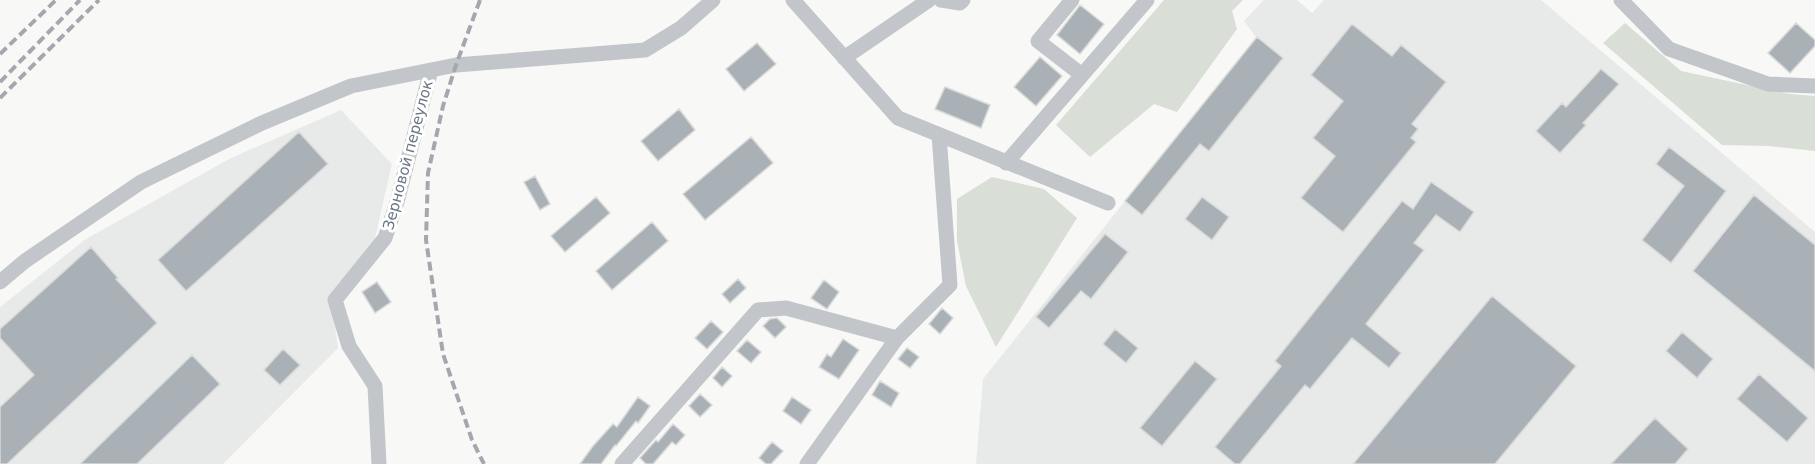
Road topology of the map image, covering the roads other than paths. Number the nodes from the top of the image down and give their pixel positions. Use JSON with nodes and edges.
{"nodes":[{"id":1,"x":713,"y":0,"type":"edge"},
{"id":2,"x":793,"y":0,"type":"edge"},
{"id":3,"x":929,"y":0,"type":"edge"},
{"id":4,"x":941,"y":0,"type":"edge"},
{"id":5,"x":963,"y":0,"type":"edge"},
{"id":6,"x":1072,"y":0,"type":"edge"},
{"id":7,"x":1147,"y":0,"type":"edge"},
{"id":8,"x":1621,"y":0,"type":"edge"},
{"id":9,"x":844,"y":58,"type":"junction"},
{"id":10,"x":431,"y":70,"type":"junction"},
{"id":11,"x":1082,"y":75,"type":"junction"},
{"id":12,"x":1815,"y":86,"type":"edge"},
{"id":13,"x":939,"y":135,"type":"junction"},
{"id":14,"x":1006,"y":163,"type":"junction"},
{"id":15,"x":1108,"y":203,"type":"dead end"},
{"id":16,"x":0,"y":282,"type":"edge"},
{"id":17,"x":897,"y":338,"type":"junction"},
{"id":18,"x":379,"y":464,"type":"edge"},
{"id":19,"x":622,"y":464,"type":"edge"},
{"id":20,"x":807,"y":464,"type":"edge"}],
"edges":[{"from":1,"to":10,"type":"street"},
{"from":2,"to":9,"type":"street"},
{"from":3,"to":9,"type":"street"},
{"from":4,"to":5,"type":"street"},
{"from":6,"to":11,"type":"street"},
{"from":7,"to":11,"type":"street"},
{"from":8,"to":12,"type":"street"},
{"from":9,"to":13,"type":"street"},
{"from":10,"to":16,"type":"street"},
{"from":10,"to":18,"type":"street","name":"Зерновой переулок"},
{"from":11,"to":14,"type":"street"},
{"from":13,"to":14,"type":"street"},
{"from":13,"to":17,"type":"street"},
{"from":14,"to":15,"type":"street"},
{"from":17,"to":19,"type":"street"},
{"from":17,"to":20,"type":"street"}]}
